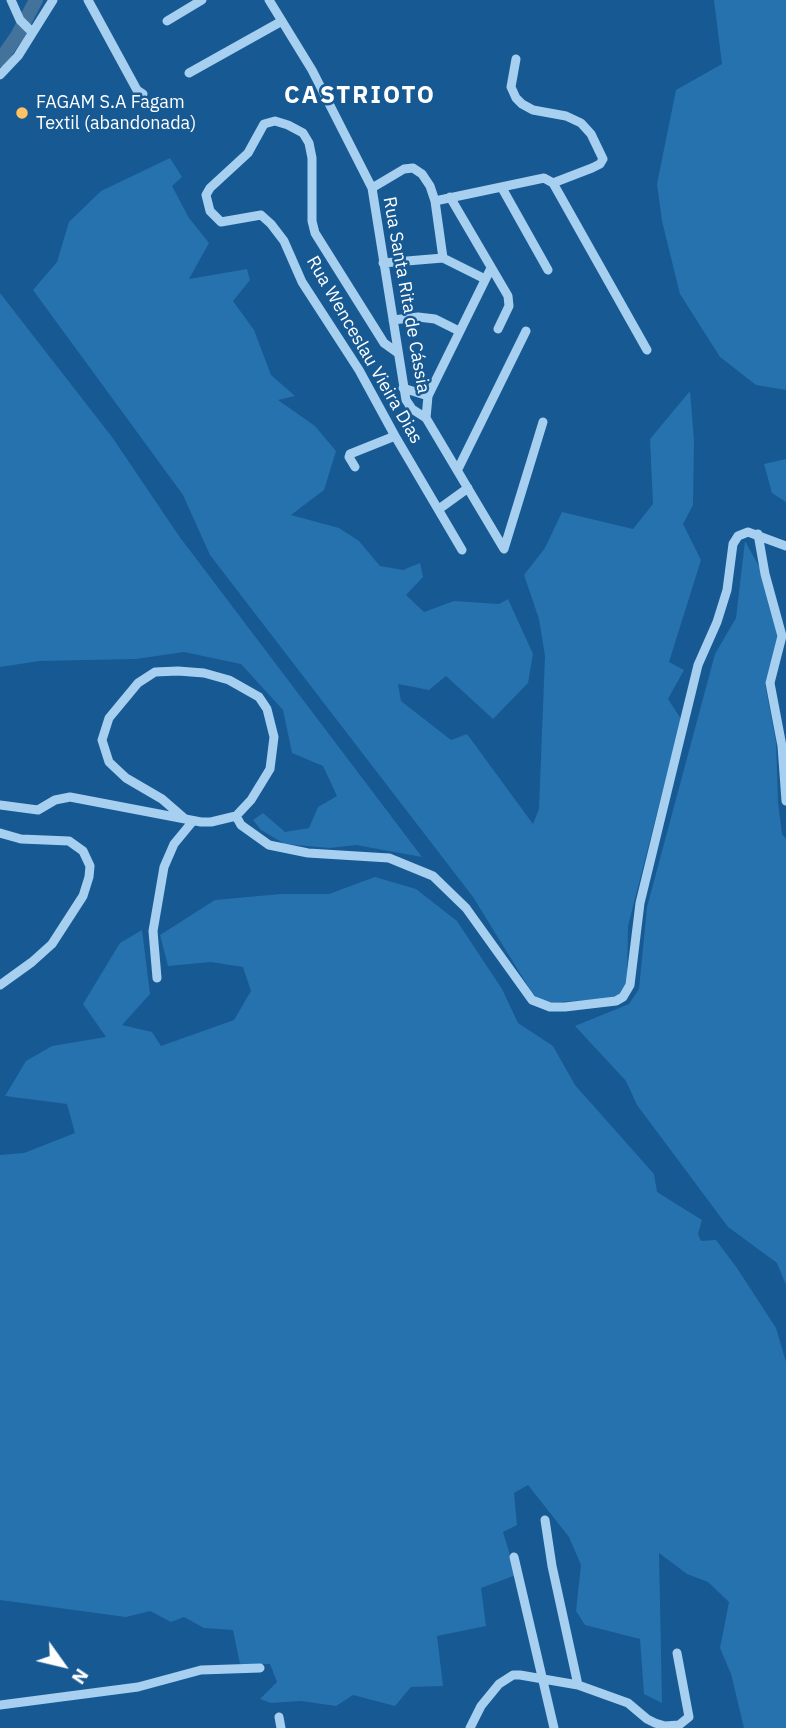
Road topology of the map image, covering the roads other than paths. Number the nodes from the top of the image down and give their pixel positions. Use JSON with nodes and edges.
{"nodes":[{"id":1,"x":53,"y":0,"type":"edge"},
{"id":2,"x":88,"y":0,"type":"edge"},
{"id":3,"x":202,"y":0,"type":"edge"},
{"id":4,"x":269,"y":0,"type":"edge"},
{"id":5,"x":16,"y":3,"type":"edge"},
{"id":6,"x":167,"y":21,"type":"dead end"},
{"id":7,"x":282,"y":21,"type":"junction"},
{"id":8,"x":26,"y":26,"type":"junction"},
{"id":9,"x":516,"y":58,"type":"dead end"},
{"id":10,"x":189,"y":73,"type":"dead end"},
{"id":11,"x":0,"y":75,"type":"edge"},
{"id":12,"x":143,"y":94,"type":"dead end"},
{"id":13,"x":553,"y":183,"type":"junction"},
{"id":14,"x":372,"y":188,"type":"junction"},
{"id":15,"x":502,"y":188,"type":"junction"},
{"id":16,"x":450,"y":197,"type":"junction"},
{"id":17,"x":435,"y":201,"type":"junction"},
{"id":18,"x":443,"y":258,"type":"junction"},
{"id":19,"x":383,"y":264,"type":"junction"},
{"id":20,"x":491,"y":268,"type":"junction"},
{"id":21,"x":548,"y":270,"type":"dead end"},
{"id":22,"x":485,"y":279,"type":"junction"},
{"id":23,"x":393,"y":320,"type":"junction"},
{"id":24,"x":498,"y":329,"type":"dead end"},
{"id":25,"x":459,"y":331,"type":"junction"},
{"id":26,"x":526,"y":331,"type":"dead end"},
{"id":27,"x":647,"y":350,"type":"dead end"},
{"id":28,"x":398,"y":353,"type":"junction"},
{"id":29,"x":404,"y":388,"type":"junction"},
{"id":30,"x":428,"y":396,"type":"junction"},
{"id":31,"x":426,"y":418,"type":"junction"},
{"id":32,"x":543,"y":422,"type":"dead end"},
{"id":33,"x":395,"y":436,"type":"junction"},
{"id":34,"x":355,"y":467,"type":"dead end"},
{"id":35,"x":458,"y":469,"type":"junction"},
{"id":36,"x":468,"y":488,"type":"junction"},
{"id":37,"x":439,"y":509,"type":"junction"},
{"id":38,"x":758,"y":534,"type":"junction"},
{"id":39,"x":786,"y":546,"type":"edge"},
{"id":40,"x":462,"y":550,"type":"dead end"},
{"id":41,"x":786,"y":802,"type":"edge"},
{"id":42,"x":0,"y":805,"type":"edge"},
{"id":43,"x":236,"y":816,"type":"junction"},
{"id":44,"x":189,"y":820,"type":"junction"},
{"id":45,"x":0,"y":833,"type":"edge"},
{"id":46,"x":157,"y":978,"type":"dead end"},
{"id":47,"x":0,"y":985,"type":"edge"},
{"id":48,"x":545,"y":1520,"type":"dead end"},
{"id":49,"x":514,"y":1557,"type":"dead end"},
{"id":50,"x":677,"y":1653,"type":"dead end"},
{"id":51,"x":260,"y":1668,"type":"dead end"},
{"id":52,"x":544,"y":1679,"type":"junction"},
{"id":53,"x":578,"y":1685,"type":"junction"},
{"id":54,"x":0,"y":1705,"type":"edge"},
{"id":55,"x":279,"y":1717,"type":"dead end"},
{"id":56,"x":472,"y":1725,"type":"edge"},
{"id":57,"x":665,"y":1727,"type":"edge"},
{"id":58,"x":281,"y":1728,"type":"edge"},
{"id":59,"x":554,"y":1728,"type":"edge"}],
"edges":[{"from":1,"to":8,"type":"street"},
{"from":2,"to":12,"type":"street"},
{"from":3,"to":6,"type":"street"},
{"from":4,"to":7,"type":"street","name":"Rua Santa Rita de Cássia"},
{"from":5,"to":8,"type":"street"},
{"from":7,"to":10,"type":"street"},
{"from":7,"to":14,"type":"street","name":"Rua Santa Rita de Cássia"},
{"from":8,"to":11,"type":"street"},
{"from":9,"to":13,"type":"street"},
{"from":13,"to":15,"type":"street"},
{"from":13,"to":27,"type":"street"},
{"from":14,"to":17,"type":"street"},
{"from":14,"to":19,"type":"street","name":"Rua Santa Rita de Cássia"},
{"from":15,"to":16,"type":"street"},
{"from":15,"to":21,"type":"street"},
{"from":16,"to":17,"type":"street"},
{"from":16,"to":20,"type":"street"},
{"from":17,"to":18,"type":"street"},
{"from":18,"to":19,"type":"street"},
{"from":18,"to":22,"type":"street"},
{"from":19,"to":23,"type":"street","name":"Rua Santa Rita de Cássia"},
{"from":20,"to":22,"type":"street"},
{"from":20,"to":24,"type":"street"},
{"from":22,"to":25,"type":"street"},
{"from":23,"to":25,"type":"street"},
{"from":23,"to":28,"type":"street","name":"Rua Santa Rita de Cássia"},
{"from":25,"to":30,"type":"street"},
{"from":26,"to":35,"type":"street"},
{"from":28,"to":29,"type":"street","name":"Rua Santa Rita de Cássia"},
{"from":28,"to":33,"type":"street","name":"Rua Wenceslau Vieira Dias"},
{"from":29,"to":30,"type":"street"},
{"from":29,"to":31,"type":"street","name":"Rua Santa Rita de Cássia"},
{"from":30,"to":31,"type":"street"},
{"from":31,"to":35,"type":"street","name":"Rua Santa Rita de Cássia"},
{"from":32,"to":36,"type":"street","name":"Rua Santa Rita de Cássia"},
{"from":33,"to":34,"type":"street"},
{"from":33,"to":37,"type":"street","name":"Rua Wenceslau Vieira Dias"},
{"from":35,"to":36,"type":"street","name":"Rua Santa Rita de Cássia"},
{"from":36,"to":37,"type":"street"},
{"from":37,"to":40,"type":"street","name":"Rua Wenceslau Vieira Dias"},
{"from":38,"to":39,"type":"street"},
{"from":38,"to":41,"type":"street"},
{"from":38,"to":43,"type":"street"},
{"from":42,"to":44,"type":"street"},
{"from":43,"to":44,"type":"street"},
{"from":43,"to":44,"type":"street"},
{"from":44,"to":46,"type":"street"},
{"from":45,"to":47,"type":"street"},
{"from":48,"to":53,"type":"street"},
{"from":49,"to":52,"type":"street"},
{"from":50,"to":57,"type":"street"},
{"from":51,"to":54,"type":"street"},
{"from":52,"to":53,"type":"street"},
{"from":52,"to":56,"type":"street"},
{"from":52,"to":59,"type":"street"},
{"from":53,"to":57,"type":"street"},
{"from":55,"to":58,"type":"street"}]}
